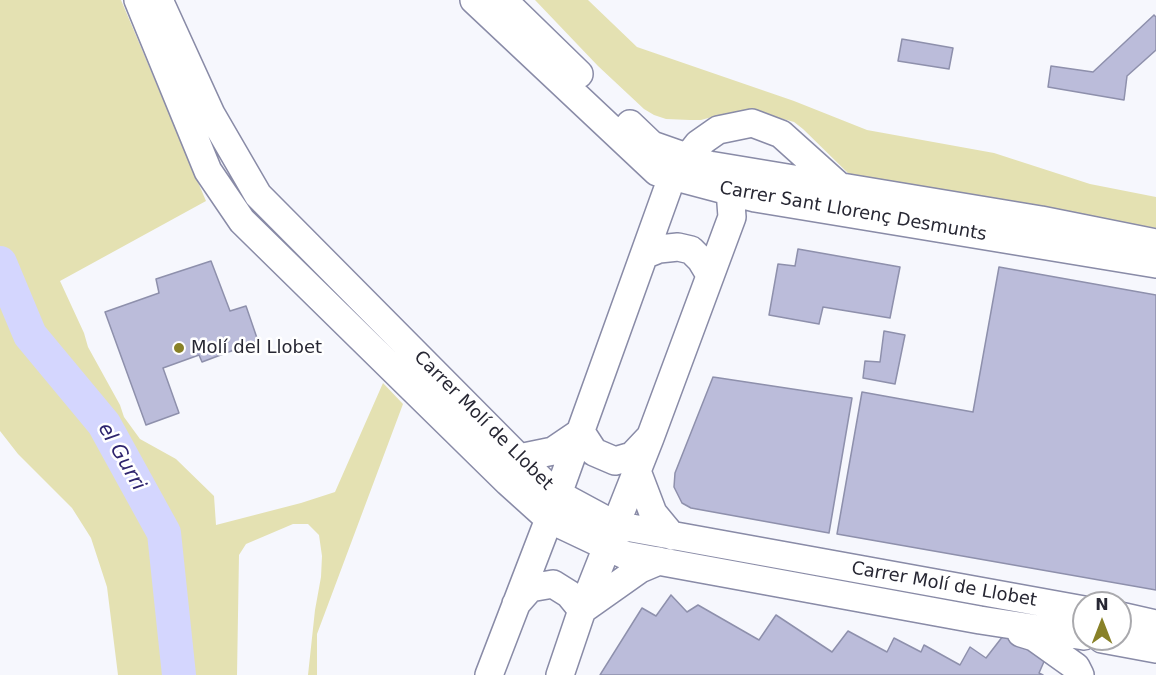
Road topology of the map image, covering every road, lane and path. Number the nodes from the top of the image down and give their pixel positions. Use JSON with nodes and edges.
{"nodes":[{"id":1,"x":138,"y":0,"type":"edge"},
{"id":2,"x":159,"y":0,"type":"edge"},
{"id":3,"x":474,"y":0,"type":"edge"},
{"id":4,"x":504,"y":0,"type":"edge"},
{"id":5,"x":679,"y":167,"type":"junction"},
{"id":6,"x":840,"y":187,"type":"junction"},
{"id":7,"x":736,"y":194,"type":"junction"},
{"id":8,"x":1156,"y":243,"type":"edge"},
{"id":9,"x":644,"y":255,"type":"junction"},
{"id":10,"x":1156,"y":264,"type":"edge"},
{"id":11,"x":710,"y":275,"type":"junction"},
{"id":12,"x":417,"y":392,"type":"junction"},
{"id":13,"x":418,"y":422,"type":"dead end"},
{"id":14,"x":581,"y":432,"type":"junction"},
{"id":15,"x":650,"y":438,"type":"junction"},
{"id":16,"x":519,"y":458,"type":"junction"},
{"id":17,"x":637,"y":471,"type":"junction"},
{"id":18,"x":554,"y":507,"type":"junction"},
{"id":19,"x":611,"y":535,"type":"junction"},
{"id":20,"x":672,"y":536,"type":"junction"},
{"id":21,"x":659,"y":561,"type":"junction"},
{"id":22,"x":516,"y":604,"type":"junction"},
{"id":23,"x":1072,"y":608,"type":"edge"},
{"id":24,"x":582,"y":610,"type":"junction"},
{"id":25,"x":1132,"y":619,"type":"edge"},
{"id":26,"x":980,"y":620,"type":"junction"},
{"id":27,"x":1156,"y":624,"type":"edge"},
{"id":28,"x":1072,"y":634,"type":"edge"},
{"id":29,"x":1132,"y":645,"type":"edge"},
{"id":30,"x":1156,"y":649,"type":"edge"},
{"id":31,"x":489,"y":675,"type":"edge"},
{"id":32,"x":560,"y":675,"type":"edge"},
{"id":33,"x":1080,"y":675,"type":"edge"}],
"edges":[{"from":1,"to":12,"type":"street","name":"Carrer Molí de Llobet"},
{"from":2,"to":16,"type":"street","name":"Carrer Molí de Llobet"},
{"from":3,"to":5,"type":"street","name":"Carrer Sant Llorenç Desmunts"},
{"from":4,"to":5,"type":"street","name":"Carrer Sant Llorenç Desmunts"},
{"from":5,"to":6,"type":"street"},
{"from":5,"to":7,"type":"street","name":"Carrer Sant Llorenç Desmunts"},
{"from":5,"to":9,"type":"street"},
{"from":6,"to":7,"type":"street","name":"Carrer Sant Llorenç Desmunts"},
{"from":6,"to":8,"type":"street","name":"Carrer Sant Llorenç Desmunts"},
{"from":7,"to":10,"type":"street","name":"Carrer Sant Llorenç Desmunts"},
{"from":7,"to":11,"type":"street"},
{"from":9,"to":11,"type":"street"},
{"from":9,"to":14,"type":"street"},
{"from":11,"to":15,"type":"street"},
{"from":12,"to":13,"type":"street"},
{"from":12,"to":18,"type":"street","name":"Carrer Molí de Llobet"},
{"from":14,"to":15,"type":"street"},
{"from":14,"to":16,"type":"street"},
{"from":14,"to":18,"type":"street"},
{"from":15,"to":17,"type":"street"},
{"from":16,"to":18,"type":"street","name":"Carrer Molí de Llobet"},
{"from":17,"to":19,"type":"street"},
{"from":17,"to":20,"type":"street"},
{"from":18,"to":19,"type":"street","name":"Carrer Molí de Llobet"},
{"from":18,"to":22,"type":"street"},
{"from":19,"to":20,"type":"street","name":"Carrer Molí de Llobet"},
{"from":19,"to":21,"type":"street","name":"Carrer Molí de Llobet"},
{"from":19,"to":24,"type":"street"},
{"from":20,"to":23,"type":"street","name":"Carrer Molí de Llobet"},
{"from":21,"to":24,"type":"street"},
{"from":21,"to":26,"type":"street","name":"Carrer Molí de Llobet"},
{"from":22,"to":24,"type":"street"},
{"from":22,"to":31,"type":"street"},
{"from":24,"to":32,"type":"street"},
{"from":25,"to":27,"type":"street"},
{"from":26,"to":28,"type":"street","name":"Carrer Molí de Llobet"},
{"from":26,"to":33,"type":"street","name":"Carrer Molí de Llobet"},
{"from":29,"to":30,"type":"street"}]}
